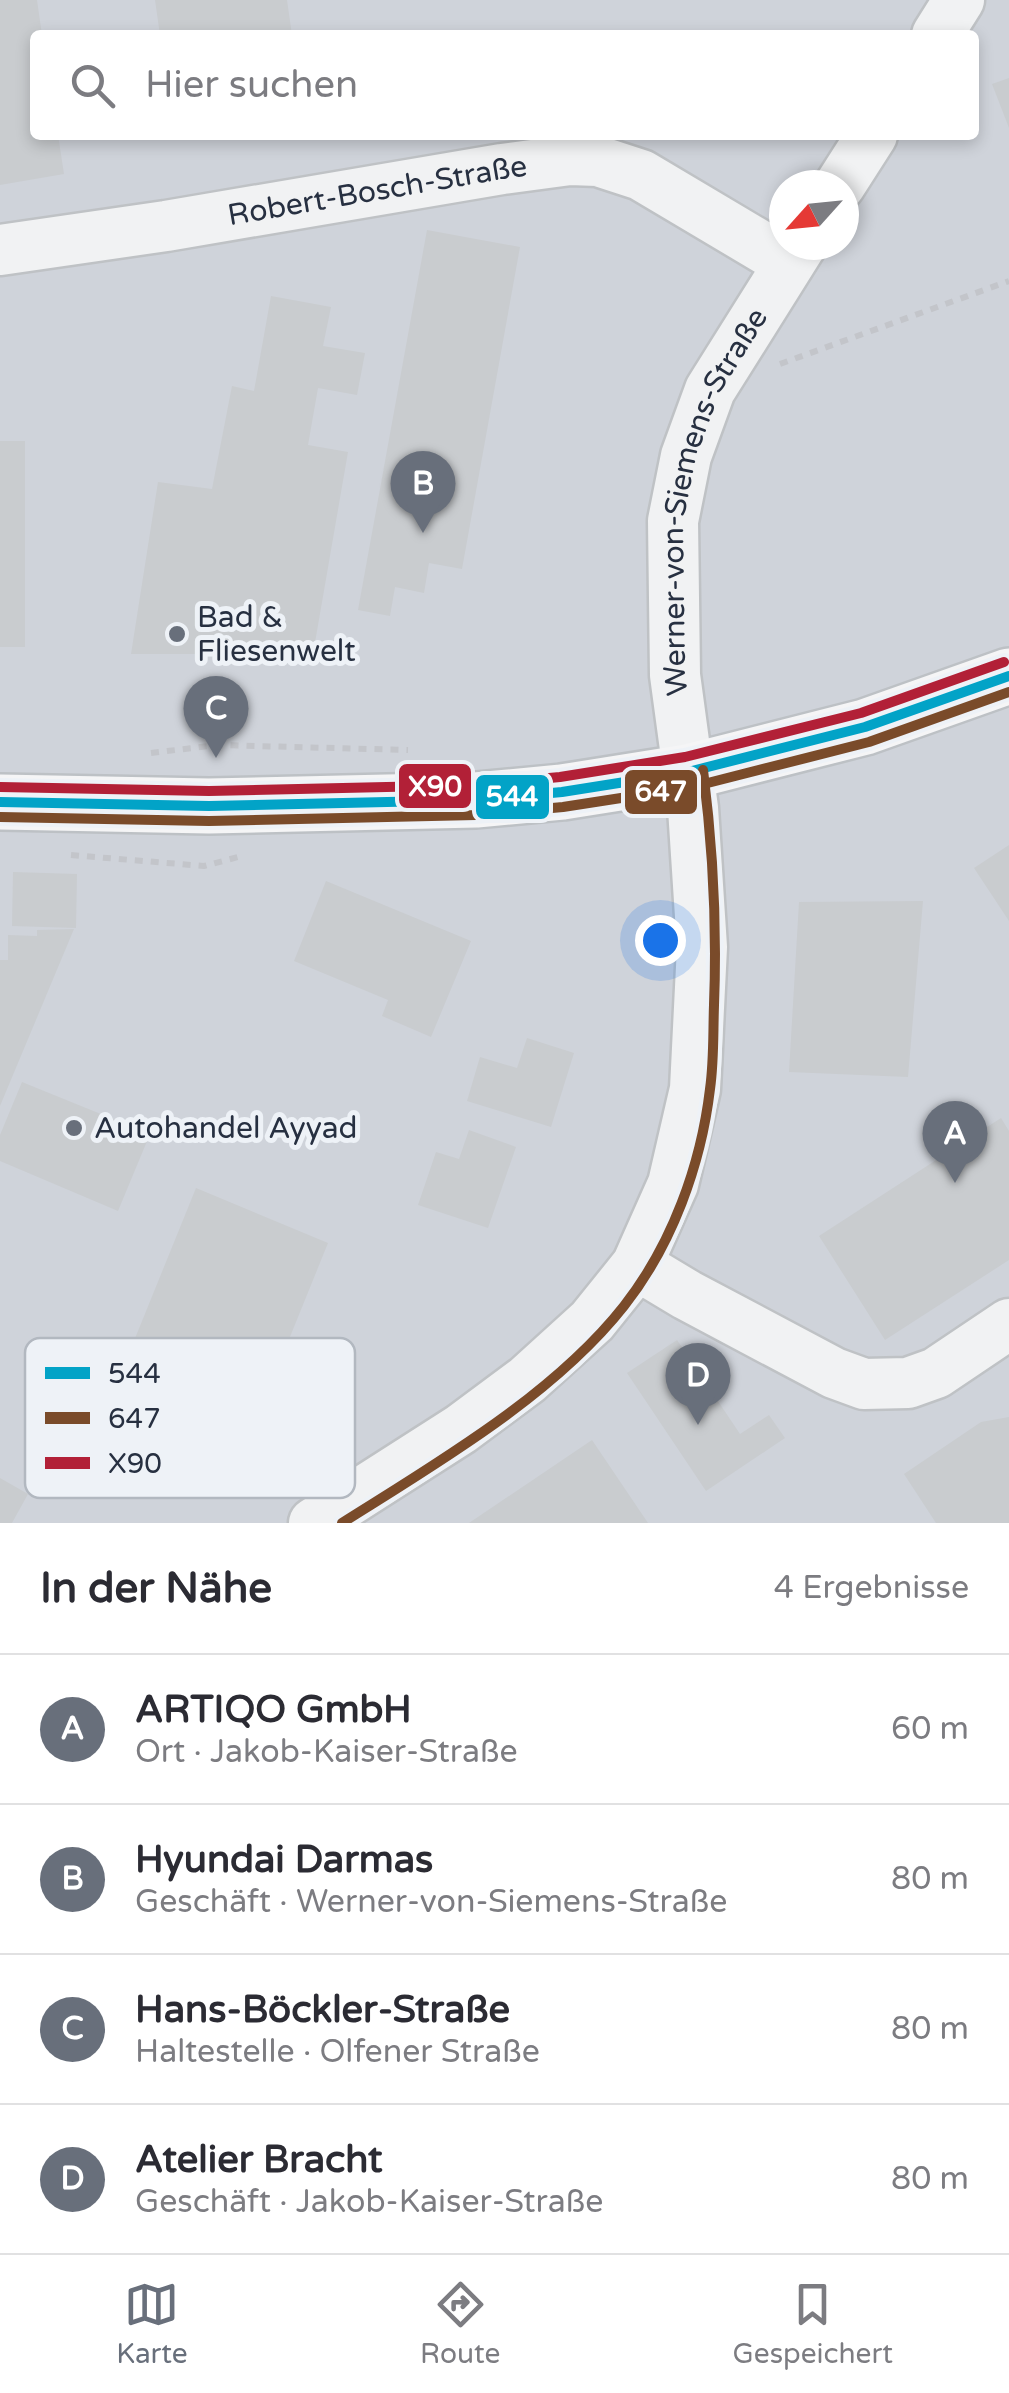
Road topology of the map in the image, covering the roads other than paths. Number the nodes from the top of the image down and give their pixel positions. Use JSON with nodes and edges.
{"nodes":[{"id":1,"x":959,"y":0,"type":"edge"},
{"id":2,"x":940,"y":30,"type":"edge"},
{"id":3,"x":869,"y":140,"type":"edge"},
{"id":4,"x":850,"y":170,"type":"edge"},
{"id":5,"x":769,"y":241,"type":"edge"},
{"id":6,"x":0,"y":250,"type":"edge"},
{"id":7,"x":791,"y":260,"type":"edge"},
{"id":8,"x":1009,"y":676,"type":"edge"},
{"id":9,"x":688,"y":772,"type":"junction"},
{"id":10,"x":0,"y":802,"type":"edge"},
{"id":11,"x":637,"y":1265,"type":"junction"},
{"id":12,"x":1009,"y":1324,"type":"edge"},
{"id":13,"x":355,"y":1497,"type":"edge"},
{"id":14,"x":353,"y":1498,"type":"edge"},
{"id":15,"x":314,"y":1523,"type":"edge"}],
"edges":[{"from":1,"to":2,"type":"street"},
{"from":3,"to":4,"type":"street"},
{"from":5,"to":6,"type":"street","name":"Robert-Bosch-Straße"},
{"from":7,"to":9,"type":"street","name":"Werner-von-Siemens-Straße"},
{"from":8,"to":9,"type":"main road"},
{"from":9,"to":10,"type":"main road"},
{"from":9,"to":11,"type":"street","name":"Werner-von-Siemens-Straße"},
{"from":11,"to":12,"type":"street"},
{"from":11,"to":13,"type":"street","name":"Werner-von-Siemens-Straße"},
{"from":14,"to":15,"type":"street","name":"Werner-von-Siemens-Straße"}]}
